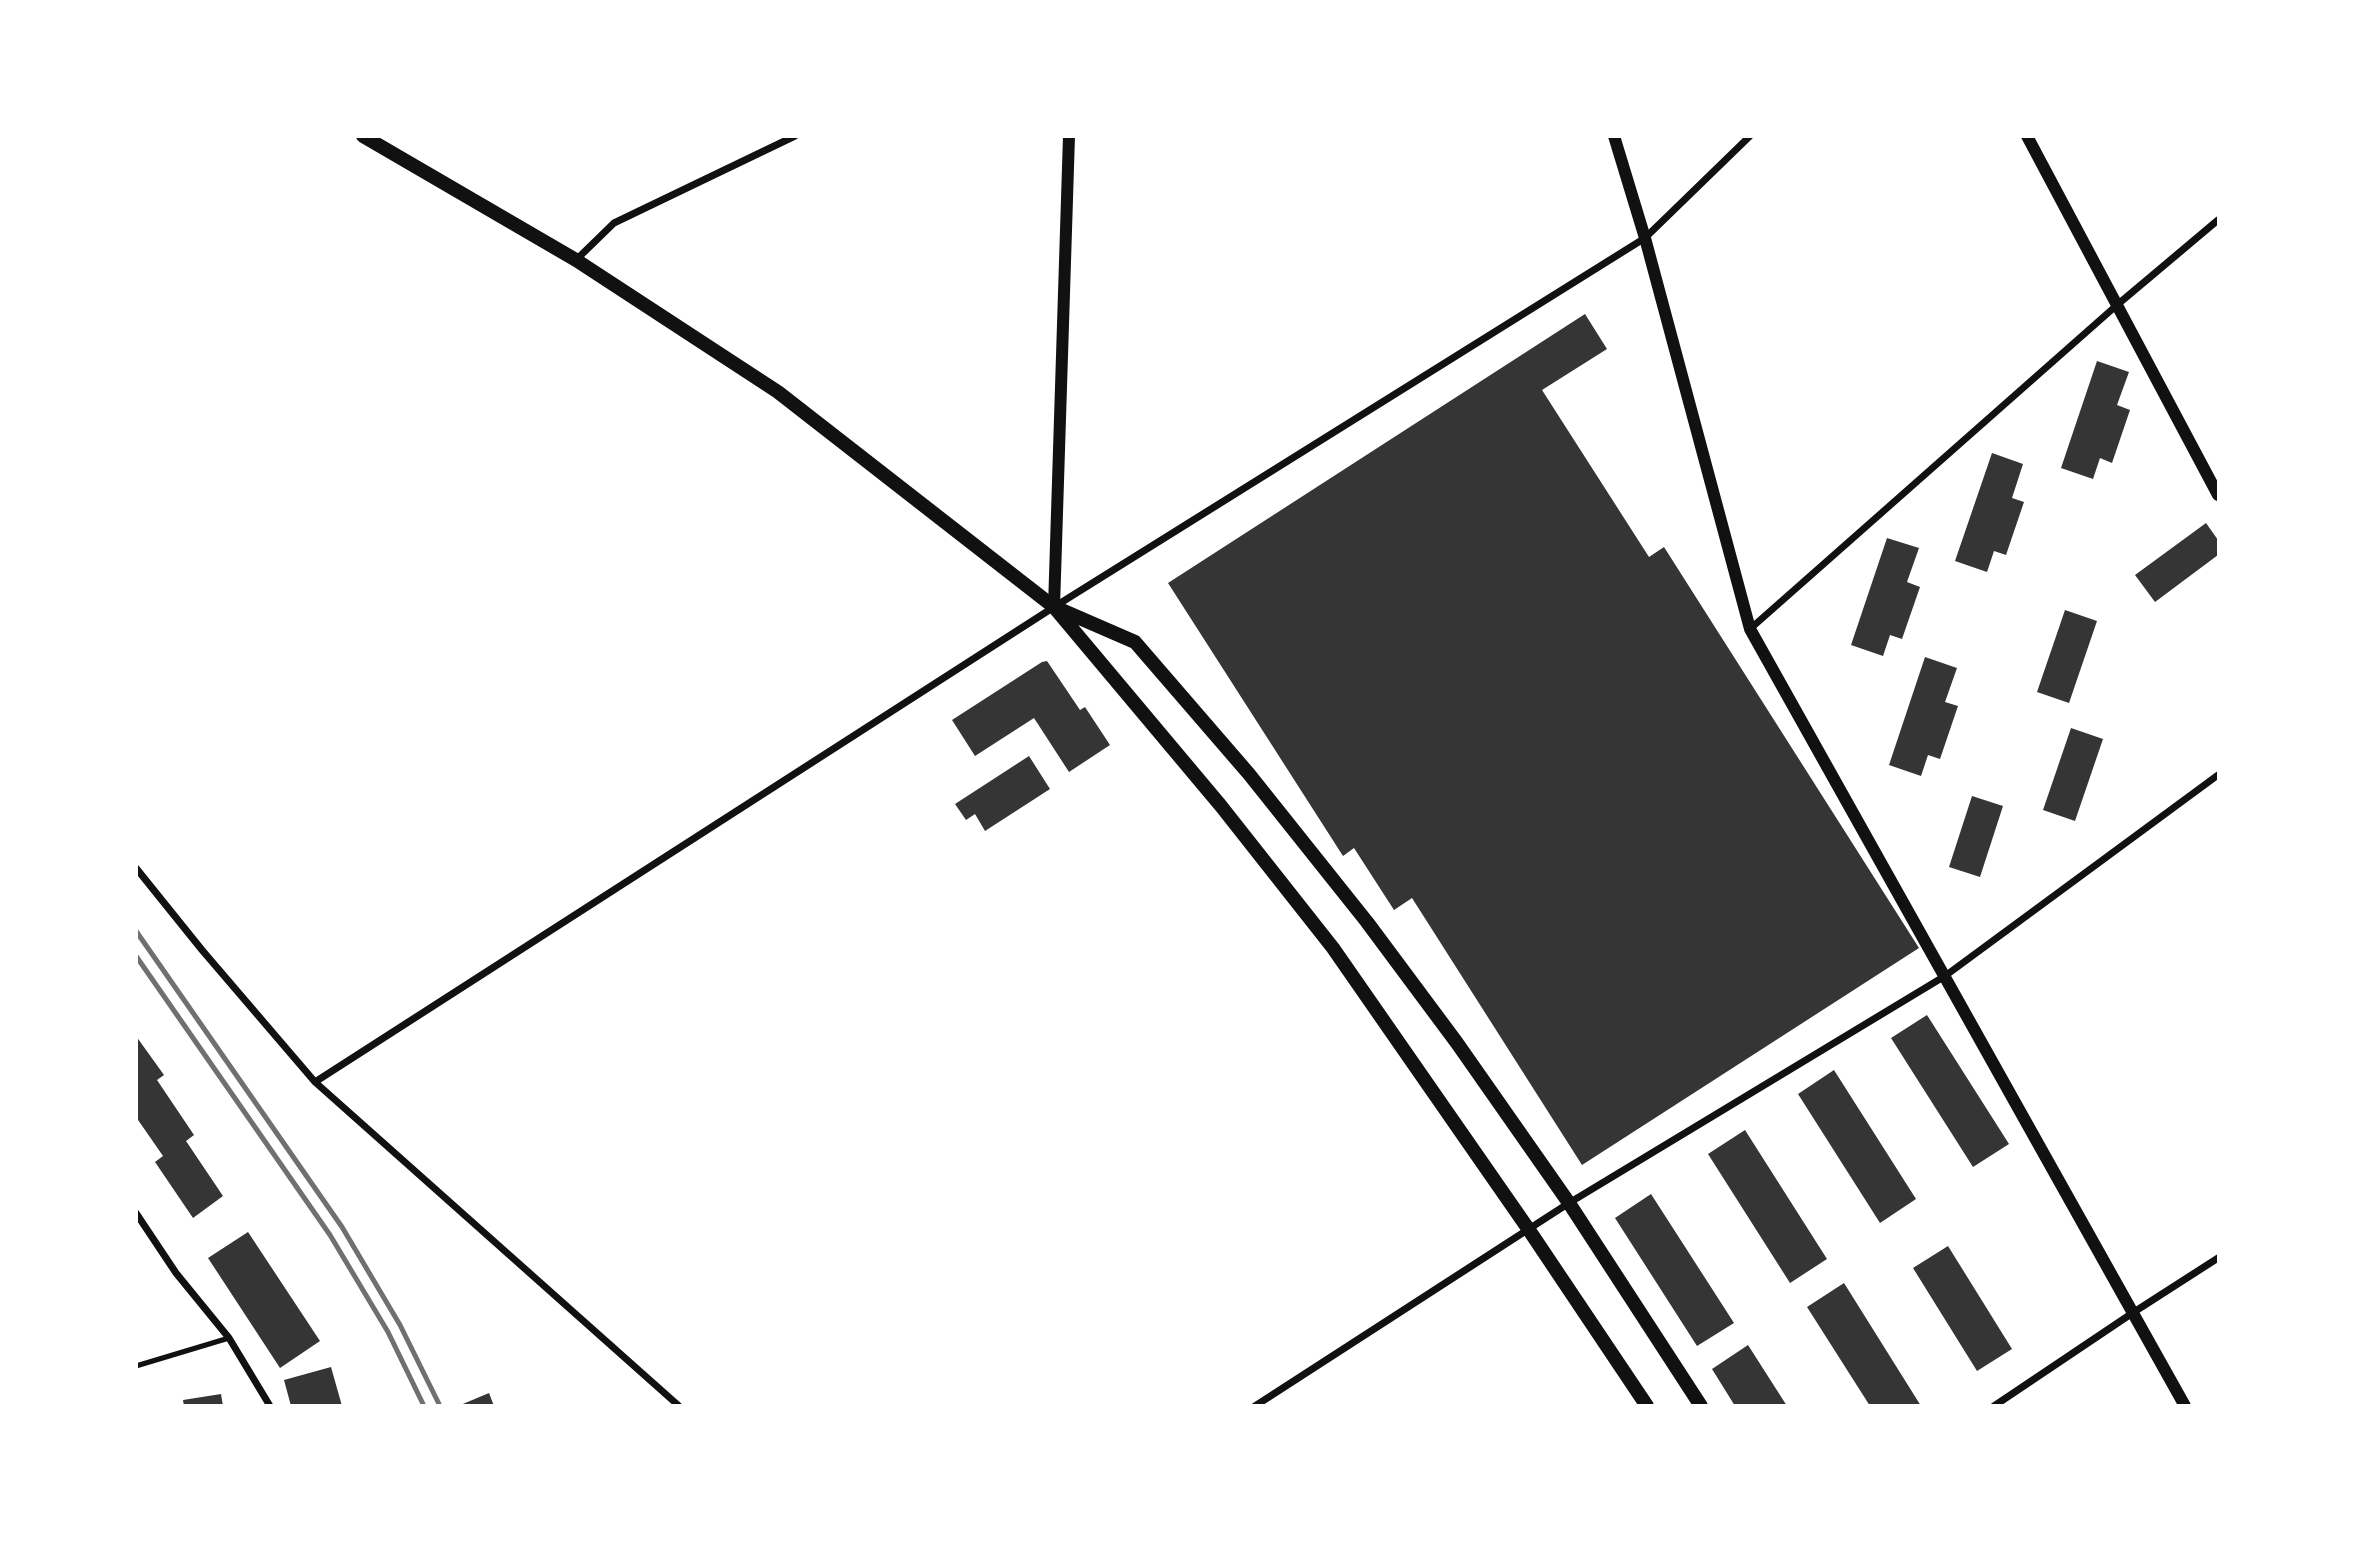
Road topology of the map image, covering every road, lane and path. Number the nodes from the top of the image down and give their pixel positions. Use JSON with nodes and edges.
{"nodes":[{"id":1,"x":363,"y":136,"type":"edge"},
{"id":2,"x":795,"y":136,"type":"edge"},
{"id":3,"x":1069,"y":136,"type":"edge"},
{"id":4,"x":1614,"y":136,"type":"edge"},
{"id":5,"x":1750,"y":136,"type":"edge"},
{"id":6,"x":2027,"y":136,"type":"edge"},
{"id":7,"x":2218,"y":220,"type":"edge"},
{"id":8,"x":1645,"y":239,"type":"junction"},
{"id":9,"x":576,"y":260,"type":"junction"},
{"id":10,"x":2117,"y":305,"type":"junction"},
{"id":11,"x":2218,"y":495,"type":"edge"},
{"id":12,"x":1054,"y":607,"type":"junction"},
{"id":13,"x":1750,"y":629,"type":"junction"},
{"id":14,"x":2218,"y":775,"type":"edge"},
{"id":15,"x":136,"y":868,"type":"edge"},
{"id":16,"x":1945,"y":976,"type":"junction"},
{"id":17,"x":315,"y":1082,"type":"junction"},
{"id":18,"x":1569,"y":1203,"type":"junction"},
{"id":19,"x":136,"y":1213,"type":"edge"},
{"id":20,"x":1529,"y":1230,"type":"junction"},
{"id":21,"x":2218,"y":1258,"type":"edge"},
{"id":22,"x":2134,"y":1312,"type":"junction"},
{"id":23,"x":229,"y":1338,"type":"junction"},
{"id":24,"x":136,"y":1366,"type":"edge"},
{"id":25,"x":270,"y":1405,"type":"edge"},
{"id":26,"x":678,"y":1405,"type":"edge"},
{"id":27,"x":1255,"y":1405,"type":"edge"},
{"id":28,"x":1647,"y":1405,"type":"edge"},
{"id":29,"x":1701,"y":1405,"type":"edge"},
{"id":30,"x":1994,"y":1405,"type":"edge"},
{"id":31,"x":2185,"y":1405,"type":"edge"}],
"edges":[{"from":1,"to":9,"type":"main road"},
{"from":2,"to":9,"type":"street"},
{"from":3,"to":12,"type":"street"},
{"from":4,"to":8,"type":"street"},
{"from":5,"to":8,"type":"street"},
{"from":6,"to":10,"type":"street"},
{"from":7,"to":10,"type":"street"},
{"from":8,"to":12,"type":"street"},
{"from":8,"to":13,"type":"street"},
{"from":9,"to":12,"type":"main road"},
{"from":10,"to":11,"type":"street"},
{"from":10,"to":13,"type":"street"},
{"from":12,"to":17,"type":"street"},
{"from":12,"to":18,"type":"main road"},
{"from":12,"to":20,"type":"main road"},
{"from":13,"to":16,"type":"street"},
{"from":14,"to":16,"type":"street"},
{"from":15,"to":17,"type":"street"},
{"from":16,"to":18,"type":"street"},
{"from":16,"to":22,"type":"street"},
{"from":17,"to":26,"type":"street"},
{"from":18,"to":20,"type":"street"},
{"from":18,"to":29,"type":"main road"},
{"from":19,"to":23,"type":"street"},
{"from":20,"to":27,"type":"street"},
{"from":20,"to":28,"type":"main road"},
{"from":21,"to":22,"type":"street"},
{"from":22,"to":30,"type":"street"},
{"from":22,"to":31,"type":"street"},
{"from":23,"to":24,"type":"lane"},
{"from":23,"to":25,"type":"street"}]}
